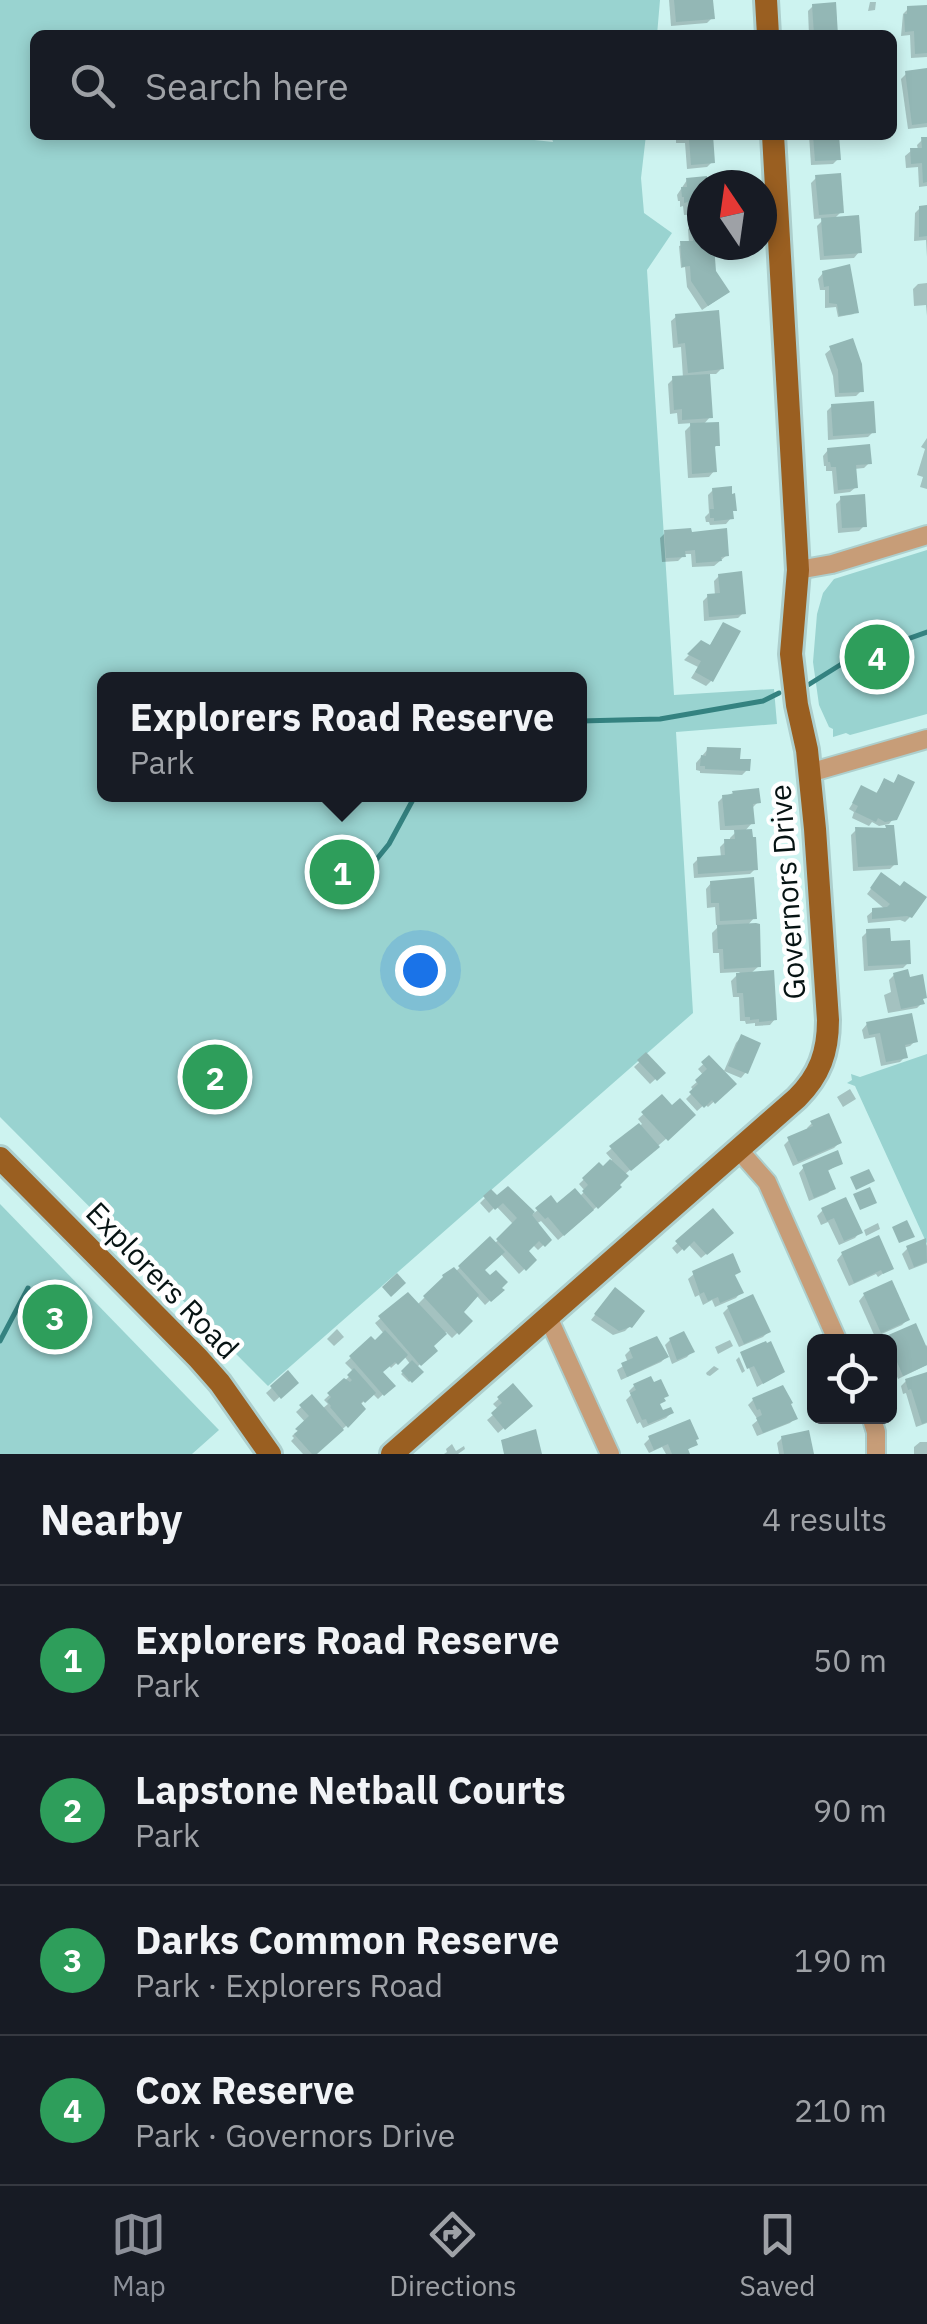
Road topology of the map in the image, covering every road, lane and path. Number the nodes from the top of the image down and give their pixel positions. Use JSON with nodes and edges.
{"nodes":[{"id":1,"x":766,"y":0,"type":"edge"},
{"id":2,"x":768,"y":30,"type":"edge"},
{"id":3,"x":773,"y":140,"type":"edge"},
{"id":4,"x":927,"y":536,"type":"edge"},
{"id":5,"x":798,"y":570,"type":"junction"},
{"id":6,"x":927,"y":740,"type":"edge"},
{"id":7,"x":809,"y":772,"type":"junction"},
{"id":8,"x":738,"y":1149,"type":"junction"},
{"id":9,"x":0,"y":1158,"type":"edge"},
{"id":10,"x":548,"y":1317,"type":"junction"},
{"id":11,"x":834,"y":1334,"type":"edge"},
{"id":12,"x":874,"y":1424,"type":"edge"},
{"id":13,"x":270,"y":1454,"type":"edge"},
{"id":14,"x":392,"y":1454,"type":"edge"},
{"id":15,"x":610,"y":1454,"type":"edge"},
{"id":16,"x":876,"y":1454,"type":"edge"}],
"edges":[{"from":1,"to":2,"type":"main road"},
{"from":3,"to":5,"type":"main road","name":"Governors Drive"},
{"from":4,"to":5,"type":"street"},
{"from":5,"to":7,"type":"main road","name":"Governors Drive"},
{"from":6,"to":7,"type":"street"},
{"from":7,"to":8,"type":"main road","name":"Governors Drive"},
{"from":8,"to":10,"type":"main road","name":"Governors Drive"},
{"from":8,"to":11,"type":"street"},
{"from":9,"to":13,"type":"main road","name":"Explorers Road"},
{"from":10,"to":14,"type":"main road","name":"Governors Drive"},
{"from":10,"to":15,"type":"street"},
{"from":12,"to":16,"type":"street"}]}
